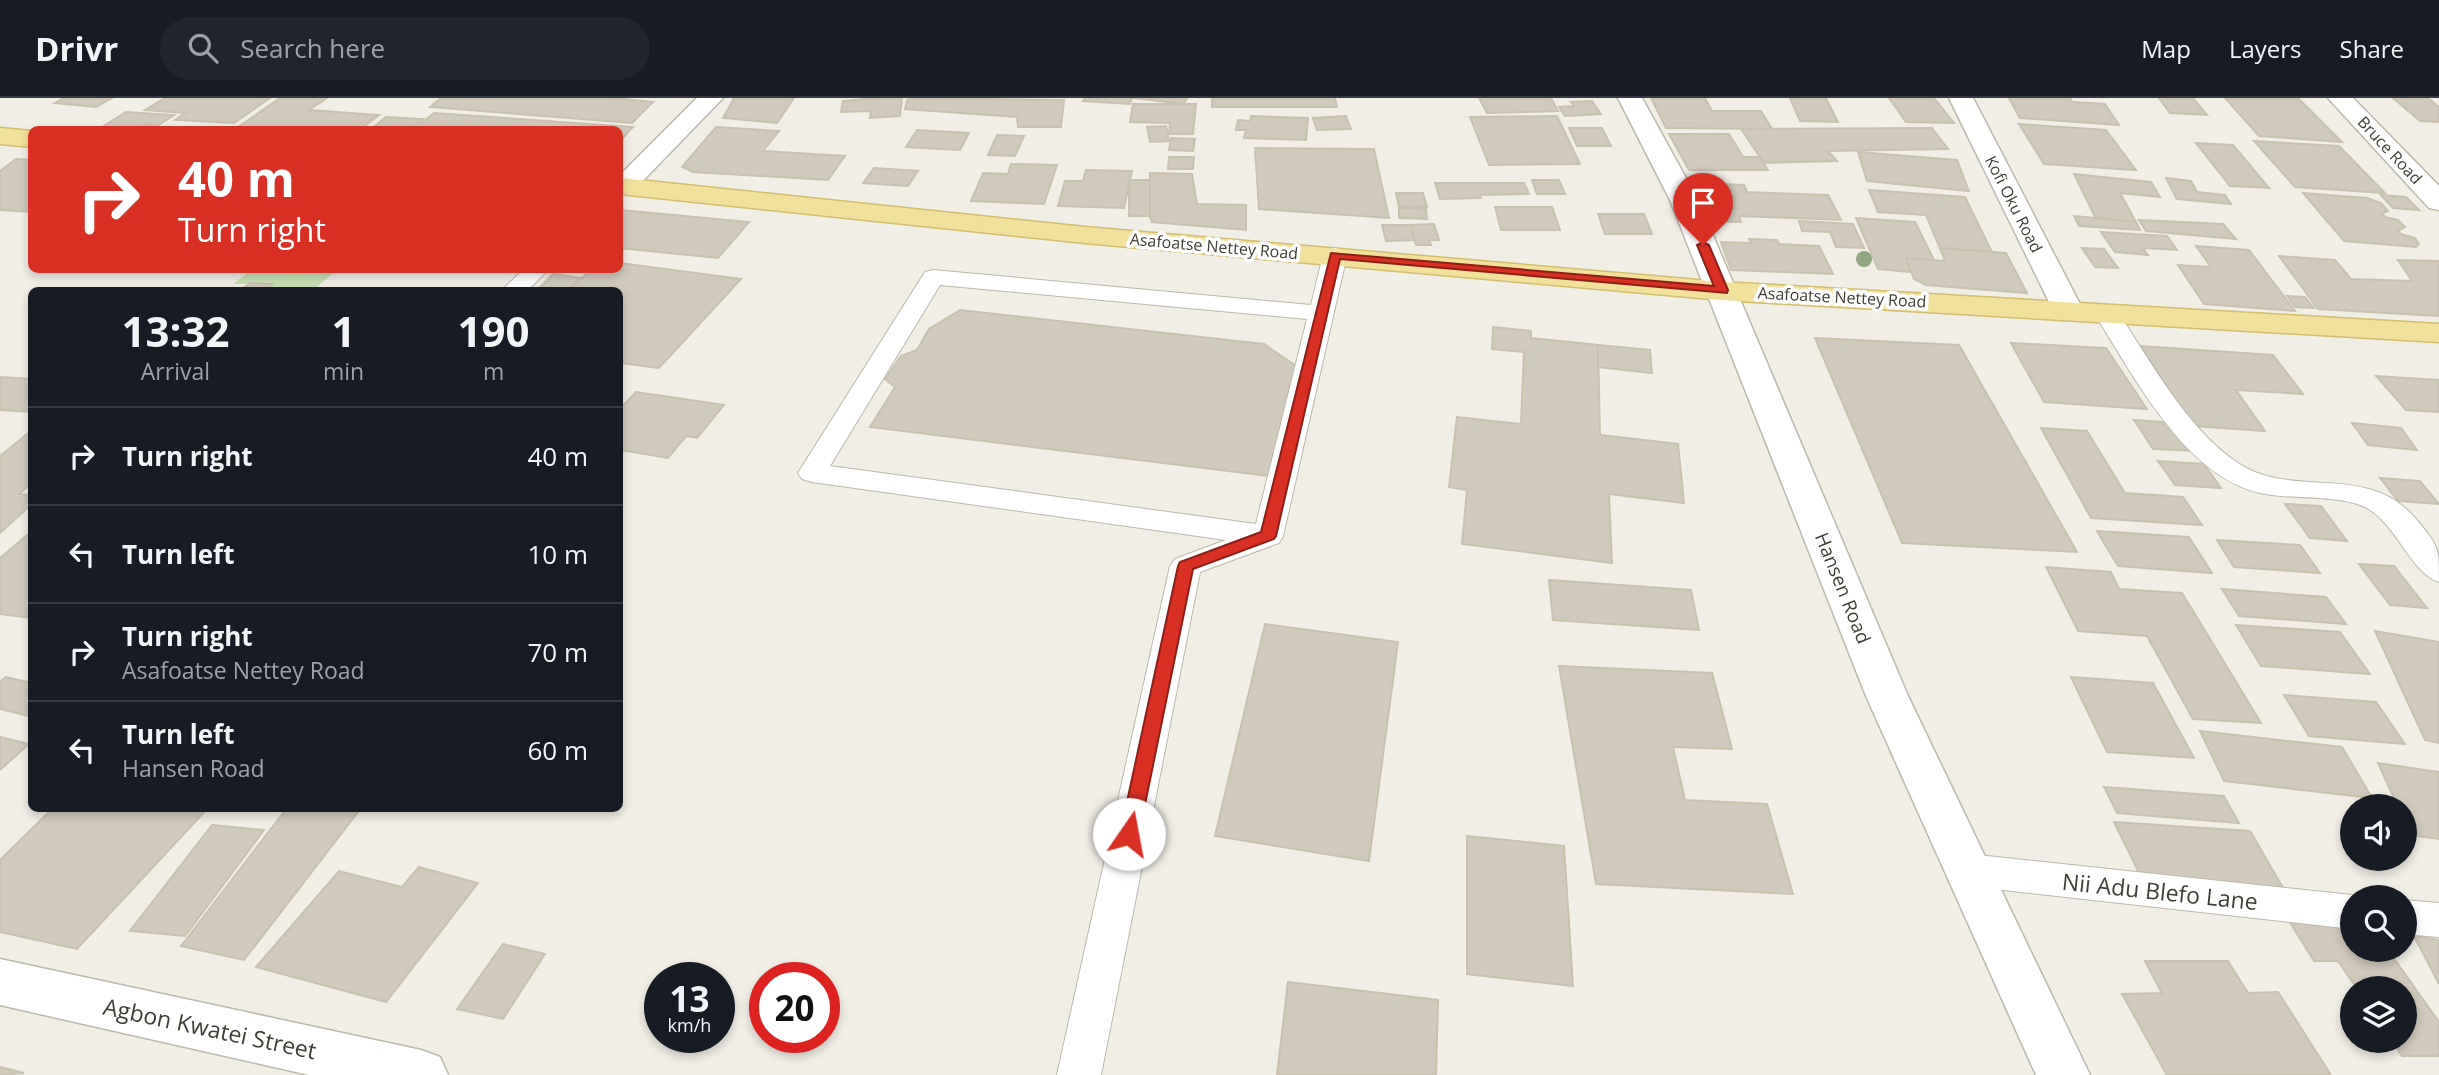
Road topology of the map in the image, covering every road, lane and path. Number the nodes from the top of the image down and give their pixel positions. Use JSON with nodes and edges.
{"nodes":[{"id":1,"x":711,"y":98,"type":"edge"},
{"id":2,"x":1630,"y":98,"type":"edge"},
{"id":3,"x":1961,"y":98,"type":"edge"},
{"id":4,"x":2340,"y":98,"type":"edge"},
{"id":5,"x":623,"y":185,"type":"edge"},
{"id":6,"x":623,"y":187,"type":"edge"},
{"id":7,"x":2439,"y":202,"type":"edge"},
{"id":8,"x":1335,"y":255,"type":"junction"},
{"id":9,"x":533,"y":273,"type":"edge"},
{"id":10,"x":517,"y":287,"type":"edge"},
{"id":11,"x":1722,"y":290,"type":"junction"},
{"id":12,"x":2068,"y":310,"type":"junction"},
{"id":13,"x":1322,"y":313,"type":"junction"},
{"id":14,"x":2106,"y":313,"type":"junction"},
{"id":15,"x":2439,"y":333,"type":"edge"},
{"id":16,"x":1268,"y":536,"type":"junction"},
{"id":17,"x":2439,"y":571,"type":"edge"},
{"id":18,"x":1968,"y":870,"type":"junction"},
{"id":19,"x":2340,"y":911,"type":"edge"},
{"id":20,"x":2417,"y":918,"type":"edge"},
{"id":21,"x":2439,"y":920,"type":"edge"},
{"id":22,"x":0,"y":982,"type":"edge"},
{"id":23,"x":421,"y":1075,"type":"edge"},
{"id":24,"x":1079,"y":1075,"type":"edge"},
{"id":25,"x":2063,"y":1075,"type":"edge"}],
"edges":[{"from":1,"to":5,"type":"street"},
{"from":2,"to":11,"type":"street","name":"Hansen Road"},
{"from":3,"to":12,"type":"street","name":"Kofi Oku Road"},
{"from":4,"to":7,"type":"street","name":"Bruce Road"},
{"from":6,"to":8,"type":"main road","name":"Asafoatse Nettey Road"},
{"from":8,"to":11,"type":"main road","name":"Asafoatse Nettey Road"},
{"from":8,"to":13,"type":"lane"},
{"from":9,"to":10,"type":"lane"},
{"from":11,"to":12,"type":"main road","name":"Asafoatse Nettey Road"},
{"from":11,"to":18,"type":"street","name":"Hansen Road"},
{"from":12,"to":14,"type":"main road","name":"Asafoatse Nettey Road"},
{"from":13,"to":16,"type":"lane"},
{"from":13,"to":16,"type":"lane"},
{"from":14,"to":15,"type":"main road","name":"Asafoatse Nettey Road"},
{"from":14,"to":17,"type":"lane"},
{"from":16,"to":24,"type":"lane"},
{"from":18,"to":19,"type":"lane","name":"Nii Adu Blefo Lane"},
{"from":18,"to":25,"type":"street","name":"Hansen Road"},
{"from":20,"to":21,"type":"lane"},
{"from":22,"to":23,"type":"street","name":"Agbon Kwatei Street"}]}
